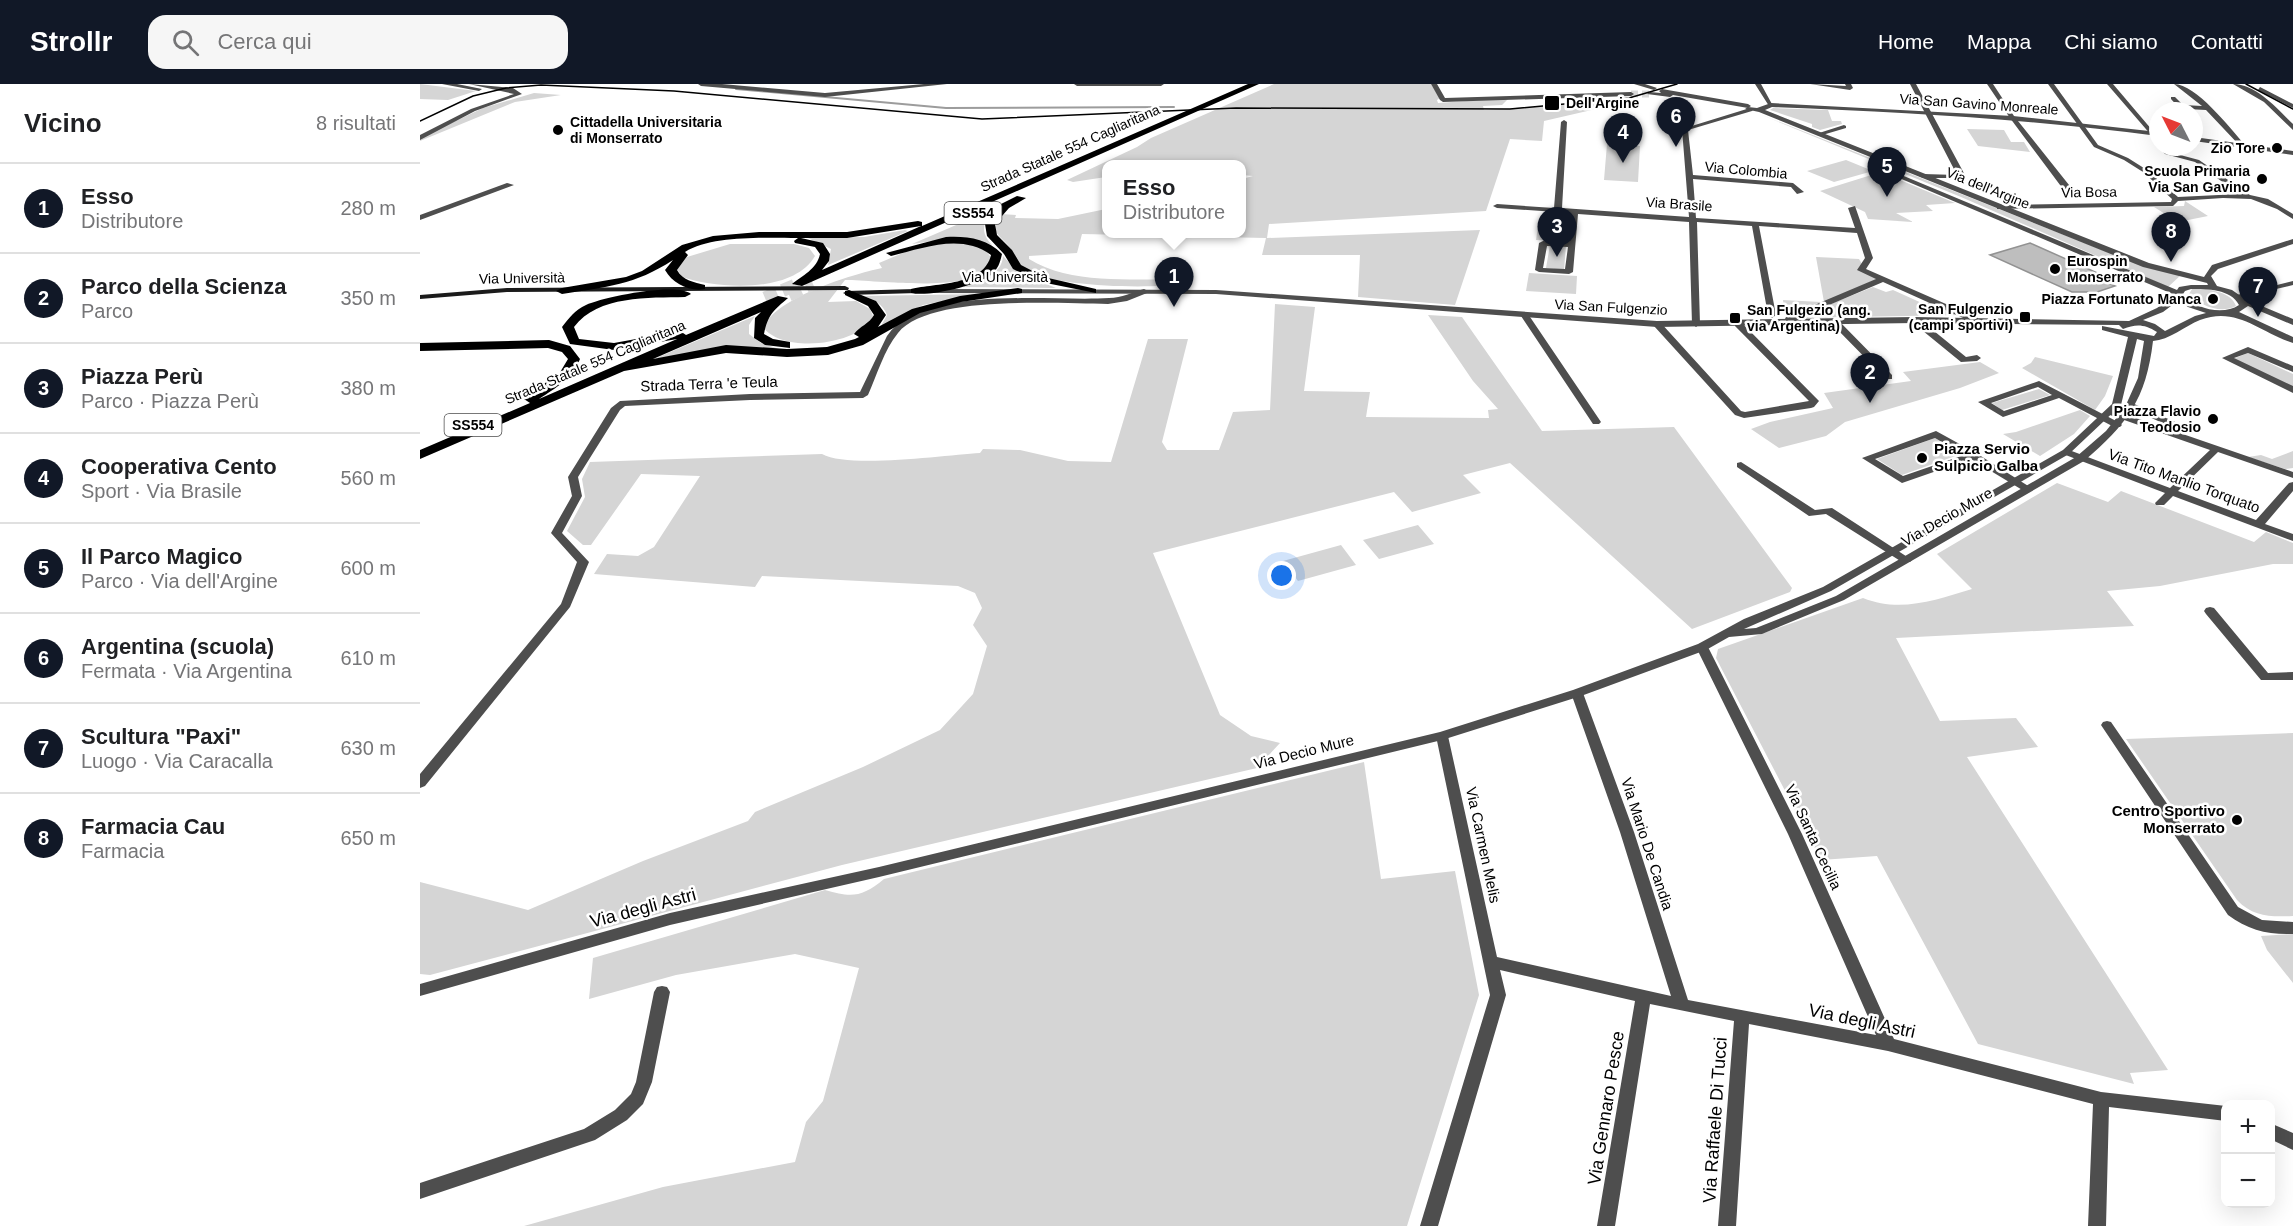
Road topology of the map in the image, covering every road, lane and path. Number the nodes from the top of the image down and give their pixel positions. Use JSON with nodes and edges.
{"nodes":[{"id":1,"x":445,"y":84,"type":"edge"},
{"id":2,"x":472,"y":84,"type":"edge"},
{"id":3,"x":700,"y":84,"type":"edge"},
{"id":4,"x":944,"y":84,"type":"edge"},
{"id":5,"x":1077,"y":84,"type":"edge"},
{"id":6,"x":1161,"y":84,"type":"edge"},
{"id":7,"x":1267,"y":84,"type":"edge"},
{"id":8,"x":1434,"y":84,"type":"edge"},
{"id":9,"x":1637,"y":84,"type":"tunnel mouth"},
{"id":10,"x":1758,"y":84,"type":"edge"},
{"id":11,"x":1813,"y":84,"type":"edge"},
{"id":12,"x":1913,"y":84,"type":"edge"},
{"id":13,"x":1990,"y":84,"type":"edge"},
{"id":14,"x":2050,"y":84,"type":"edge"},
{"id":15,"x":2110,"y":84,"type":"edge"},
{"id":16,"x":2177,"y":84,"type":"edge"},
{"id":17,"x":2236,"y":84,"type":"edge"},
{"id":18,"x":2251,"y":84,"type":"edge"},
{"id":19,"x":1252,"y":85,"type":"edge"},
{"id":20,"x":1849,"y":86,"type":"edge"},
{"id":21,"x":1662,"y":91,"type":"tunnel mouth"},
{"id":22,"x":518,"y":93,"type":"junction"},
{"id":23,"x":490,"y":94,"type":"dead end"},
{"id":24,"x":1630,"y":94,"type":"tunnel mouth"},
{"id":25,"x":1689,"y":97,"type":"junction"},
{"id":26,"x":2173,"y":98,"type":"dead end"},
{"id":27,"x":2177,"y":102,"type":"edge"},
{"id":28,"x":1771,"y":105,"type":"junction"},
{"id":29,"x":2293,"y":106,"type":"edge"},
{"id":30,"x":2203,"y":108,"type":"edge"},
{"id":31,"x":2207,"y":108,"type":"junction"},
{"id":32,"x":1205,"y":109,"type":"junction"},
{"id":33,"x":1755,"y":109,"type":"junction"},
{"id":34,"x":1927,"y":111,"type":"junction"},
{"id":35,"x":2012,"y":117,"type":"junction"},
{"id":36,"x":2284,"y":118,"type":"junction"},
{"id":37,"x":2293,"y":119,"type":"edge"},
{"id":38,"x":1564,"y":122,"type":"dead end"},
{"id":39,"x":2079,"y":124,"type":"junction"},
{"id":40,"x":1844,"y":127,"type":"dead end"},
{"id":41,"x":2149,"y":127,"type":"edge"},
{"id":42,"x":2293,"y":128,"type":"edge"},
{"id":43,"x":420,"y":132,"type":"edge"},
{"id":44,"x":2149,"y":133,"type":"edge"},
{"id":45,"x":1820,"y":134,"type":"junction"},
{"id":46,"x":420,"y":138,"type":"edge"},
{"id":47,"x":2203,"y":140,"type":"edge"},
{"id":48,"x":2242,"y":146,"type":"junction"},
{"id":49,"x":2293,"y":153,"type":"edge"},
{"id":50,"x":2169,"y":156,"type":"edge"},
{"id":51,"x":2182,"y":156,"type":"edge"},
{"id":52,"x":2174,"y":163,"type":"dead end"},
{"id":53,"x":1076,"y":168,"type":"junction"},
{"id":54,"x":1923,"y":176,"type":"junction"},
{"id":55,"x":1688,"y":177,"type":"junction"},
{"id":56,"x":510,"y":185,"type":"dead end"},
{"id":57,"x":2066,"y":187,"type":"dead end"},
{"id":58,"x":1800,"y":192,"type":"dead end"},
{"id":59,"x":2247,"y":196,"type":"junction"},
{"id":60,"x":2176,"y":199,"type":"junction"},
{"id":61,"x":1497,"y":206,"type":"dead end"},
{"id":62,"x":2000,"y":207,"type":"junction"},
{"id":63,"x":1852,"y":208,"type":"dead end"},
{"id":64,"x":1558,"y":209,"type":"junction"},
{"id":65,"x":967,"y":210,"type":"junction"},
{"id":66,"x":1575,"y":211,"type":"junction"},
{"id":67,"x":2293,"y":217,"type":"edge"},
{"id":68,"x":420,"y":218,"type":"edge"},
{"id":69,"x":1692,"y":218,"type":"junction"},
{"id":70,"x":1755,"y":223,"type":"junction"},
{"id":71,"x":1859,"y":231,"type":"junction"},
{"id":72,"x":2293,"y":241,"type":"edge"},
{"id":73,"x":1572,"y":245,"type":"junction"},
{"id":74,"x":870,"y":259,"type":"junction"},
{"id":75,"x":1883,"y":279,"type":"junction"},
{"id":76,"x":804,"y":283,"type":"junction"},
{"id":77,"x":2293,"y":283,"type":"edge"},
{"id":78,"x":2212,"y":285,"type":"junction"},
{"id":79,"x":704,"y":290,"type":"junction"},
{"id":80,"x":562,"y":291,"type":"junction"},
{"id":81,"x":660,"y":291,"type":"junction"},
{"id":82,"x":847,"y":291,"type":"junction"},
{"id":83,"x":915,"y":291,"type":"junction"},
{"id":84,"x":1018,"y":291,"type":"junction"},
{"id":85,"x":1092,"y":291,"type":"junction"},
{"id":86,"x":1140,"y":291,"type":"junction"},
{"id":87,"x":1160,"y":291,"type":"joint"},
{"id":88,"x":685,"y":294,"type":"junction"},
{"id":89,"x":2180,"y":295,"type":"junction"},
{"id":90,"x":420,"y":297,"type":"edge"},
{"id":91,"x":765,"y":298,"type":"tunnel mouth"},
{"id":92,"x":2240,"y":299,"type":"junction"},
{"id":93,"x":2227,"y":312,"type":"junction"},
{"id":94,"x":1772,"y":315,"type":"dead end"},
{"id":95,"x":1525,"y":316,"type":"junction"},
{"id":96,"x":1915,"y":320,"type":"junction"},
{"id":97,"x":1975,"y":320,"type":"junction"},
{"id":98,"x":2062,"y":321,"type":"junction"},
{"id":99,"x":1835,"y":322,"type":"junction"},
{"id":100,"x":2293,"y":322,"type":"edge"},
{"id":101,"x":1791,"y":323,"type":"junction"},
{"id":102,"x":1657,"y":324,"type":"junction"},
{"id":103,"x":1696,"y":324,"type":"junction"},
{"id":104,"x":1738,"y":324,"type":"junction"},
{"id":105,"x":2081,"y":324,"type":"junction"},
{"id":106,"x":2129,"y":332,"type":"junction"},
{"id":107,"x":684,"y":334,"type":"junction"},
{"id":108,"x":2154,"y":338,"type":"junction"},
{"id":109,"x":2293,"y":340,"type":"edge"},
{"id":110,"x":421,"y":348,"type":"edge"},
{"id":111,"x":1977,"y":358,"type":"dead end"},
{"id":112,"x":621,"y":368,"type":"junction"},
{"id":113,"x":2293,"y":369,"type":"edge"},
{"id":114,"x":1889,"y":377,"type":"dead end"},
{"id":115,"x":2293,"y":390,"type":"edge"},
{"id":116,"x":2060,"y":395,"type":"junction"},
{"id":117,"x":525,"y":403,"type":"junction"},
{"id":118,"x":2132,"y":406,"type":"junction"},
{"id":119,"x":2107,"y":416,"type":"junction"},
{"id":120,"x":2125,"y":417,"type":"junction"},
{"id":121,"x":1596,"y":422,"type":"dead end"},
{"id":122,"x":2117,"y":425,"type":"junction"},
{"id":123,"x":2192,"y":436,"type":"junction"},
{"id":124,"x":420,"y":448,"type":"edge"},
{"id":125,"x":2216,"y":448,"type":"junction"},
{"id":126,"x":2066,"y":452,"type":"junction"},
{"id":127,"x":420,"y":455,"type":"edge"},
{"id":128,"x":1972,"y":455,"type":"junction"},
{"id":129,"x":2080,"y":459,"type":"junction"},
{"id":130,"x":1742,"y":465,"type":"dead end"},
{"id":131,"x":2293,"y":475,"type":"edge"},
{"id":132,"x":2015,"y":483,"type":"junction"},
{"id":133,"x":2293,"y":485,"type":"edge"},
{"id":134,"x":2028,"y":489,"type":"junction"},
{"id":135,"x":2170,"y":492,"type":"junction"},
{"id":136,"x":2160,"y":503,"type":"dead end"},
{"id":137,"x":2258,"y":525,"type":"junction"},
{"id":138,"x":2293,"y":538,"type":"edge"},
{"id":139,"x":1891,"y":550,"type":"junction"},
{"id":140,"x":1906,"y":560,"type":"junction"},
{"id":141,"x":2210,"y":610,"type":"dead end"},
{"id":142,"x":1728,"y":635,"type":"junction"},
{"id":143,"x":1702,"y":647,"type":"junction"},
{"id":144,"x":2293,"y":676,"type":"edge"},
{"id":145,"x":1577,"y":693,"type":"junction"},
{"id":146,"x":2107,"y":725,"type":"dead end"},
{"id":147,"x":1442,"y":736,"type":"junction"},
{"id":148,"x":420,"y":783,"type":"edge"},
{"id":149,"x":879,"y":872,"type":"joint"},
{"id":150,"x":2293,"y":928,"type":"edge"},
{"id":151,"x":1492,"y":962,"type":"junction"},
{"id":152,"x":420,"y":990,"type":"edge"},
{"id":153,"x":662,"y":992,"type":"dead end"},
{"id":154,"x":1644,"y":996,"type":"junction"},
{"id":155,"x":1682,"y":1005,"type":"junction"},
{"id":156,"x":1742,"y":1017,"type":"junction"},
{"id":157,"x":1888,"y":1044,"type":"junction"},
{"id":158,"x":2101,"y":1099,"type":"junction"},
{"id":159,"x":2221,"y":1113,"type":"edge"},
{"id":160,"x":2275,"y":1132,"type":"edge"},
{"id":161,"x":2293,"y":1142,"type":"edge"},
{"id":162,"x":420,"y":1191,"type":"edge"},
{"id":163,"x":1429,"y":1226,"type":"edge"},
{"id":164,"x":1606,"y":1226,"type":"edge"},
{"id":165,"x":1727,"y":1226,"type":"edge"},
{"id":166,"x":2097,"y":1226,"type":"edge"}],
"edges":[{"from":1,"to":23,"type":"street"},
{"from":2,"to":22,"type":"street"},
{"from":3,"to":4,"type":"street"},
{"from":5,"to":6,"type":"street"},
{"from":7,"to":32,"type":"highway","name":"Strada Statale 554 Cagliaritana","number":"SS554"},
{"from":8,"to":24,"type":"street"},
{"from":9,"to":25,"type":"street"},
{"from":10,"to":28,"type":"street"},
{"from":11,"to":20,"type":"street"},
{"from":12,"to":34,"type":"street"},
{"from":13,"to":35,"type":"street"},
{"from":14,"to":39,"type":"street"},
{"from":15,"to":41,"type":"street"},
{"from":16,"to":31,"type":"street"},
{"from":17,"to":36,"type":"street"},
{"from":18,"to":29,"type":"street"},
{"from":19,"to":32,"type":"highway","name":"Strada Statale 554 Cagliaritana","number":"SS554"},
{"from":21,"to":25,"type":"street"},
{"from":22,"to":43,"type":"street"},
{"from":22,"to":46,"type":"street"},
{"from":25,"to":33,"type":"street"},
{"from":26,"to":27,"type":"street"},
{"from":28,"to":33,"type":"street","name":"Via San Gavino Monreale"},
{"from":28,"to":34,"type":"street","name":"Via San Gavino Monreale"},
{"from":30,"to":31,"type":"street"},
{"from":31,"to":48,"type":"street"},
{"from":32,"to":53,"type":"highway","name":"Strada Statale 554 Cagliaritana","number":"SS554"},
{"from":32,"to":65,"type":"highway","name":"Strada Statale 554 Cagliaritana","number":"SS554"},
{"from":33,"to":45,"type":"street","name":"Via dell'Argine"},
{"from":33,"to":55,"type":"street","name":"Via San Gavino Monreale"},
{"from":33,"to":89,"type":"street","name":"Via dell'Argine"},
{"from":34,"to":35,"type":"street","name":"Via San Gavino Monreale"},
{"from":34,"to":54,"type":"street"},
{"from":35,"to":39,"type":"street","name":"Via San Gavino Monreale"},
{"from":35,"to":57,"type":"street"},
{"from":36,"to":37,"type":"street"},
{"from":36,"to":42,"type":"street"},
{"from":38,"to":64,"type":"street"},
{"from":39,"to":44,"type":"street","name":"Via San Gavino Monreale"},
{"from":39,"to":60,"type":"street"},
{"from":40,"to":45,"type":"street"},
{"from":45,"to":54,"type":"street","name":"Via dell'Argine"},
{"from":47,"to":48,"type":"street"},
{"from":48,"to":49,"type":"street"},
{"from":50,"to":52,"type":"street"},
{"from":51,"to":59,"type":"street"},
{"from":53,"to":74,"type":"highway","name":"Strada Statale 554 Cagliaritana","number":"SS554"},
{"from":53,"to":85,"type":"highway"},
{"from":54,"to":62,"type":"street","name":"Via dell'Argine"},
{"from":55,"to":58,"type":"street","name":"Via Colombia"},
{"from":55,"to":69,"type":"street"},
{"from":56,"to":68,"type":"street"},
{"from":59,"to":60,"type":"street","name":"Via Bosa"},
{"from":59,"to":67,"type":"street"},
{"from":60,"to":62,"type":"street","name":"Via Bosa"},
{"from":61,"to":64,"type":"street","name":"Via Brasile"},
{"from":62,"to":78,"type":"street","name":"Via dell'Argine"},
{"from":63,"to":71,"type":"street"},
{"from":64,"to":66,"type":"street","name":"Via Brasile"},
{"from":65,"to":76,"type":"highway","name":"Strada Statale 554 Cagliaritana","number":"SS554"},
{"from":65,"to":80,"type":"highway"},
{"from":66,"to":69,"type":"street","name":"Via Brasile"},
{"from":66,"to":73,"type":"street"},
{"from":69,"to":70,"type":"street","name":"Via Brasile"},
{"from":69,"to":103,"type":"street"},
{"from":70,"to":71,"type":"street","name":"Via Brasile"},
{"from":70,"to":94,"type":"street"},
{"from":71,"to":75,"type":"street"},
{"from":72,"to":78,"type":"street"},
{"from":73,"to":73,"type":"street"},
{"from":74,"to":76,"type":"highway","name":"Strada Statale 554 Cagliaritana","number":"SS554"},
{"from":74,"to":83,"type":"highway"},
{"from":75,"to":97,"type":"street"},
{"from":75,"to":101,"type":"street"},
{"from":76,"to":79,"type":"highway"},
{"from":77,"to":92,"type":"street"},
{"from":78,"to":89,"type":"street"},
{"from":78,"to":92,"type":"street"},
{"from":79,"to":81,"type":"main road","name":"Via Università"},
{"from":79,"to":82,"type":"main road","name":"Via Università"},
{"from":79,"to":88,"type":"main road","name":"Via Università"},
{"from":80,"to":81,"type":"main road","name":"Via Università"},
{"from":80,"to":90,"type":"main road","name":"Via Università"},
{"from":81,"to":88,"type":"main road","name":"Via Università"},
{"from":82,"to":83,"type":"main road","name":"Via Università"},
{"from":82,"to":112,"type":"highway","name":"Strada Statale 554 Cagliaritana","number":"SS554"},
{"from":83,"to":84,"type":"street","name":"Via Università"},
{"from":84,"to":85,"type":"street","name":"Via Università"},
{"from":84,"to":112,"type":"highway"},
{"from":85,"to":86,"type":"street","name":"Via Università"},
{"from":86,"to":87,"type":"street","name":"Via Università"},
{"from":86,"to":148,"type":"street","name":"Strada Terra 'e Teula"},
{"from":87,"to":95,"type":"street","name":"Via San Fulgenzio"},
{"from":88,"to":107,"type":"highway"},
{"from":89,"to":93,"type":"street"},
{"from":89,"to":106,"type":"street","name":"Via San Fulgenzio"},
{"from":91,"to":107,"type":"highway","name":"Strada Statale 554 Cagliaritana","number":"SS554"},
{"from":92,"to":93,"type":"street"},
{"from":92,"to":100,"type":"street"},
{"from":93,"to":108,"type":"street"},
{"from":93,"to":109,"type":"street"},
{"from":95,"to":102,"type":"street","name":"Via San Fulgenzio"},
{"from":95,"to":121,"type":"street"},
{"from":96,"to":97,"type":"street","name":"Via San Fulgenzio"},
{"from":96,"to":99,"type":"street","name":"Via San Fulgenzio"},
{"from":96,"to":111,"type":"street"},
{"from":97,"to":98,"type":"street","name":"Via San Fulgenzio"},
{"from":98,"to":105,"type":"street","name":"Via San Fulgenzio"},
{"from":98,"to":106,"type":"street","name":"Via San Fulgenzio"},
{"from":99,"to":101,"type":"street","name":"Via San Fulgenzio"},
{"from":99,"to":114,"type":"street"},
{"from":101,"to":104,"type":"street","name":"Via San Fulgenzio"},
{"from":102,"to":103,"type":"street","name":"Via San Fulgenzio"},
{"from":102,"to":104,"type":"street"},
{"from":103,"to":104,"type":"street","name":"Via San Fulgenzio"},
{"from":105,"to":106,"type":"street","name":"Via San Fulgenzio"},
{"from":105,"to":106,"type":"street"},
{"from":106,"to":108,"type":"street"},
{"from":106,"to":108,"type":"street"},
{"from":106,"to":119,"type":"street","name":"Via Decio Mure"},
{"from":107,"to":117,"type":"highway","name":"Strada Statale 554 Cagliaritana","number":"SS554"},
{"from":108,"to":118,"type":"street","name":"Via Decio Mure"},
{"from":110,"to":117,"type":"highway"},
{"from":112,"to":127,"type":"highway","name":"Strada Statale 554 Cagliaritana","number":"SS554"},
{"from":113,"to":115,"type":"street"},
{"from":116,"to":116,"type":"street"},
{"from":116,"to":119,"type":"street"},
{"from":117,"to":124,"type":"highway","name":"Strada Statale 554 Cagliaritana","number":"SS554"},
{"from":118,"to":120,"type":"street","name":"Via Decio Mure"},
{"from":118,"to":123,"type":"street"},
{"from":119,"to":120,"type":"street"},
{"from":119,"to":122,"type":"street"},
{"from":119,"to":126,"type":"street","name":"Via Decio Mure"},
{"from":120,"to":122,"type":"street","name":"Via Decio Mure"},
{"from":120,"to":123,"type":"street"},
{"from":122,"to":129,"type":"street","name":"Via Decio Mure"},
{"from":123,"to":125,"type":"street"},
{"from":125,"to":131,"type":"street"},
{"from":125,"to":135,"type":"street"},
{"from":126,"to":129,"type":"street","name":"Via Tito Manlio Torquato"},
{"from":126,"to":132,"type":"street","name":"Via Decio Mure"},
{"from":128,"to":128,"type":"street"},
{"from":128,"to":132,"type":"street"},
{"from":129,"to":134,"type":"street","name":"Via Decio Mure"},
{"from":129,"to":135,"type":"street","name":"Via Tito Manlio Torquato"},
{"from":130,"to":139,"type":"street"},
{"from":132,"to":134,"type":"street"},
{"from":132,"to":139,"type":"street","name":"Via Decio Mure"},
{"from":133,"to":137,"type":"street"},
{"from":134,"to":140,"type":"street","name":"Via Decio Mure"},
{"from":135,"to":136,"type":"street"},
{"from":135,"to":137,"type":"street","name":"Via Tito Manlio Torquato"},
{"from":137,"to":138,"type":"street","name":"Via Tito Manlio Torquato"},
{"from":139,"to":140,"type":"street"},
{"from":139,"to":142,"type":"street","name":"Via Decio Mure"},
{"from":140,"to":142,"type":"street","name":"Via Decio Mure"},
{"from":141,"to":144,"type":"street"},
{"from":142,"to":143,"type":"street","name":"Via Decio Mure"},
{"from":143,"to":145,"type":"street","name":"Via Decio Mure"},
{"from":143,"to":157,"type":"street","name":"Via Santa Cecilia"},
{"from":145,"to":147,"type":"street","name":"Via Decio Mure"},
{"from":145,"to":155,"type":"street","name":"Via Mario De Candia"},
{"from":146,"to":150,"type":"street"},
{"from":147,"to":149,"type":"street","name":"Via Decio Mure"},
{"from":147,"to":151,"type":"street","name":"Via Carmen Melis"},
{"from":149,"to":152,"type":"street","name":"Via degli Astri"},
{"from":151,"to":154,"type":"street","name":"Via degli Astri"},
{"from":151,"to":163,"type":"street","name":"Via Carmen Melis"},
{"from":153,"to":162,"type":"street"},
{"from":154,"to":155,"type":"street","name":"Via degli Astri"},
{"from":154,"to":164,"type":"street","name":"Via Gennaro Pesce"},
{"from":155,"to":156,"type":"street","name":"Via degli Astri"},
{"from":156,"to":157,"type":"street","name":"Via degli Astri"},
{"from":156,"to":165,"type":"street","name":"Via Raffaele Di Tucci"},
{"from":157,"to":158,"type":"street","name":"Via degli Astri"},
{"from":158,"to":159,"type":"street","name":"Via degli Astri"},
{"from":158,"to":166,"type":"street"},
{"from":160,"to":161,"type":"street"}]}
